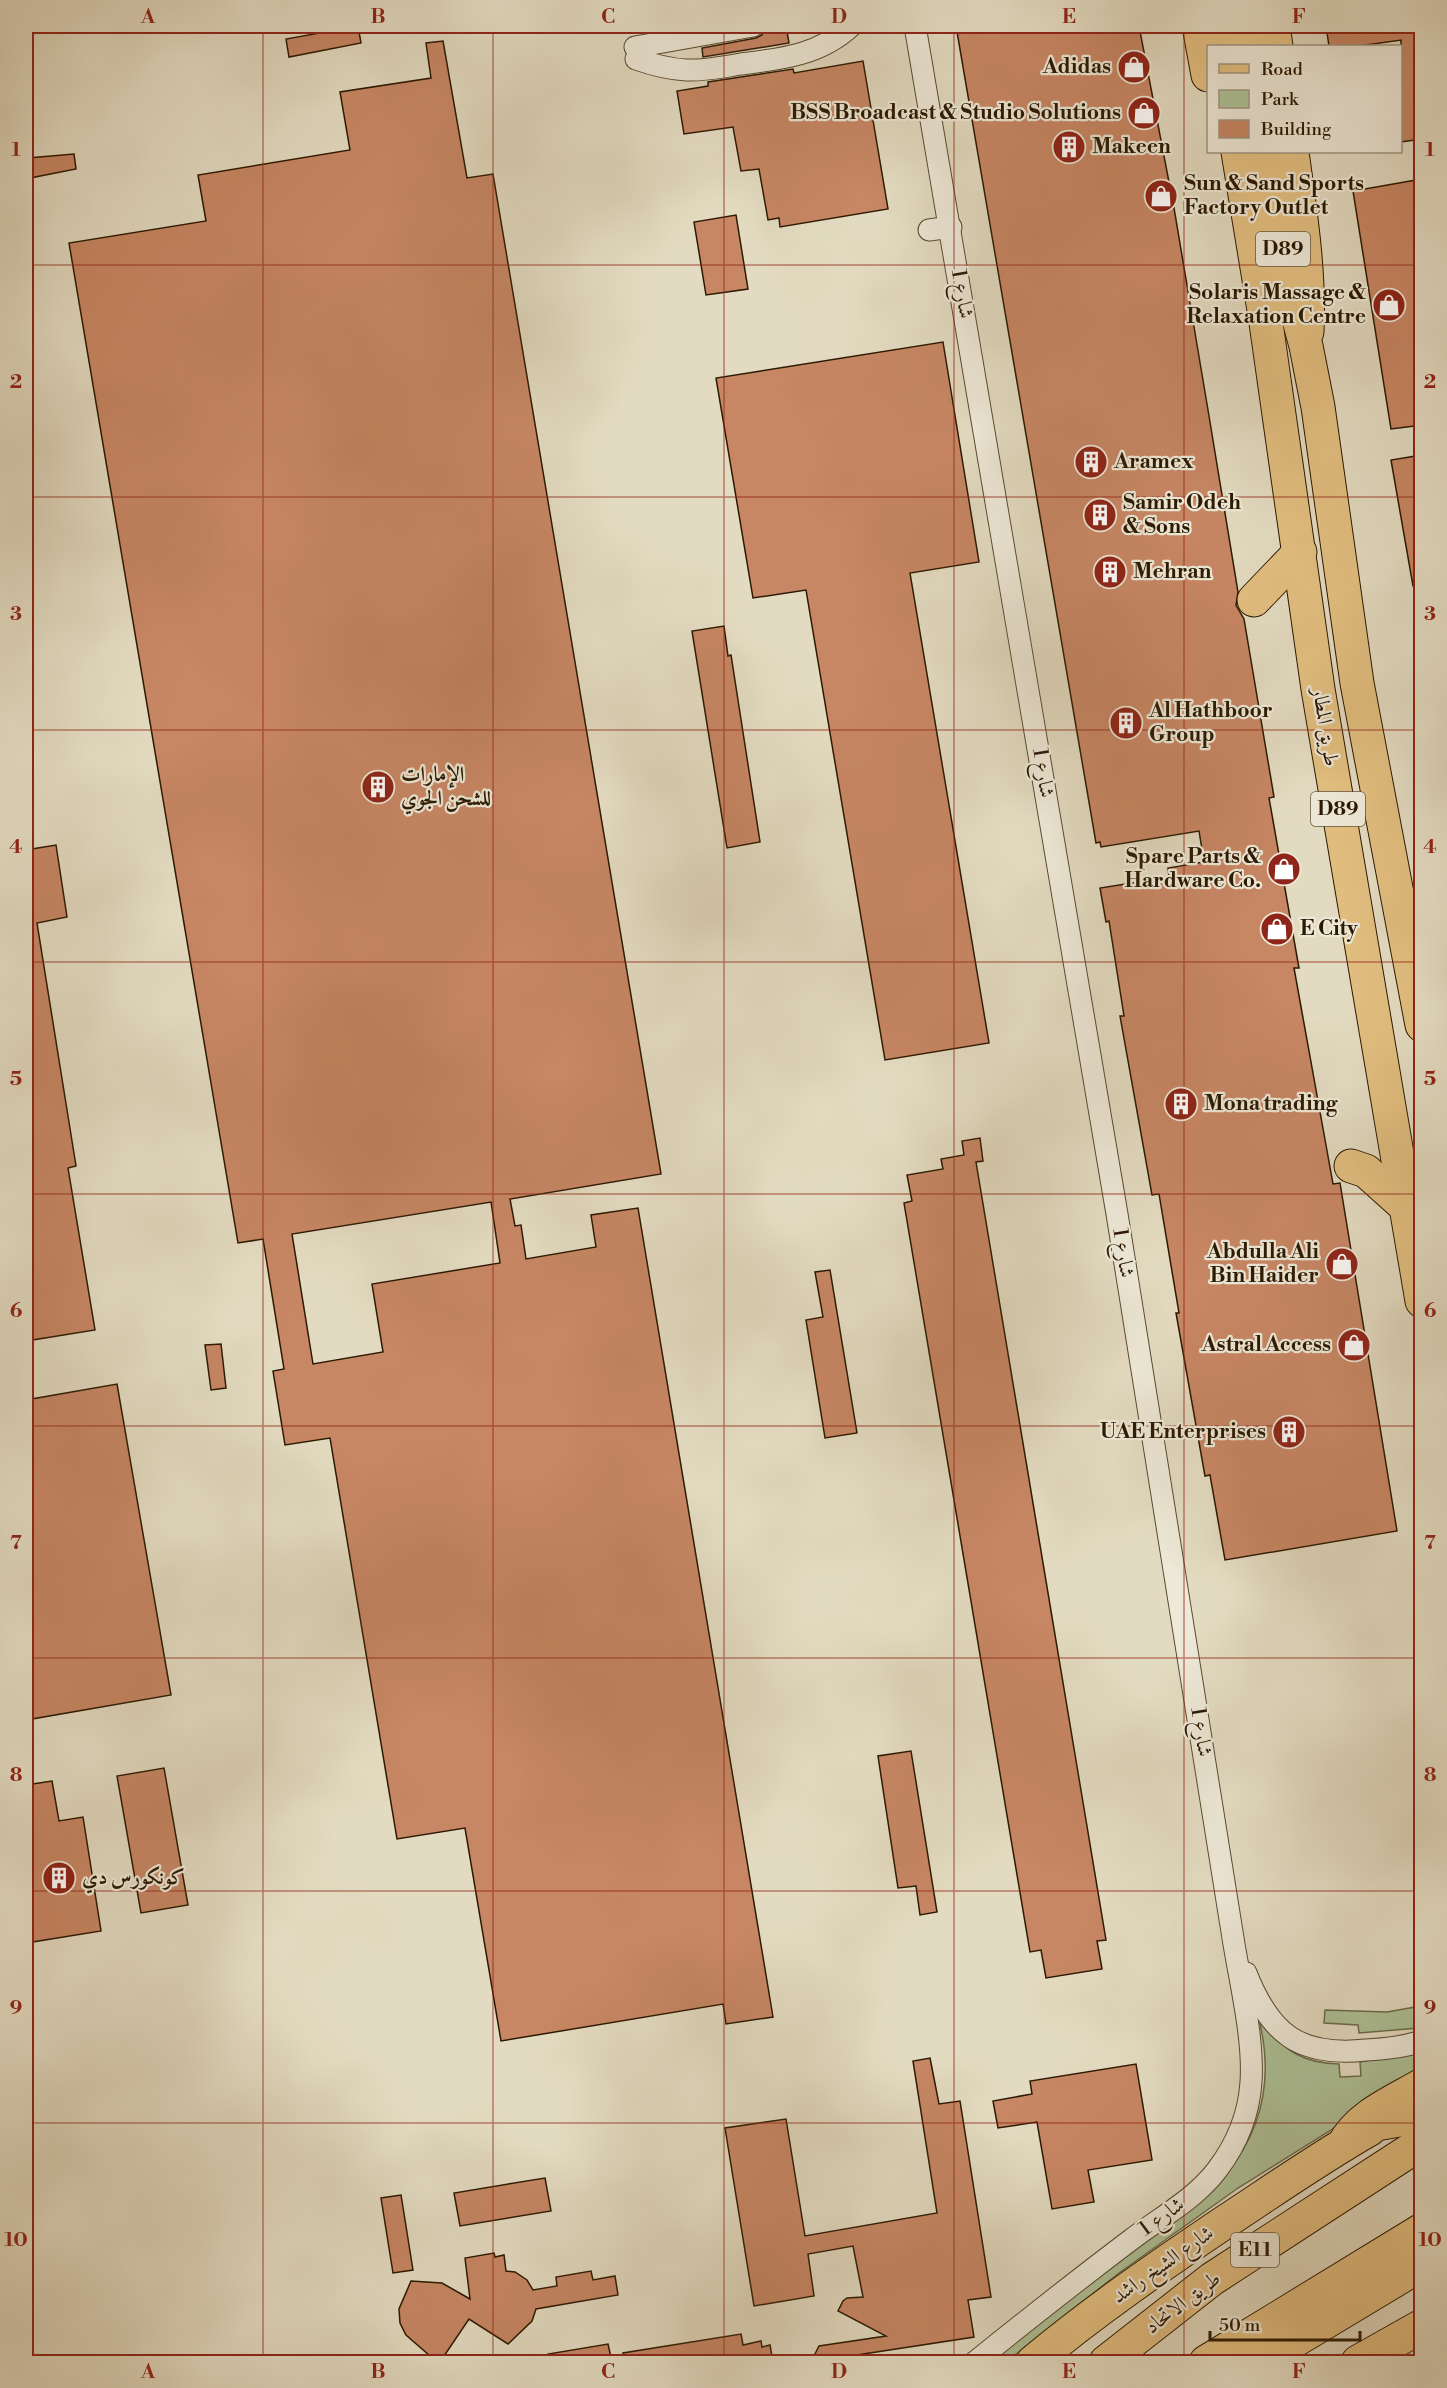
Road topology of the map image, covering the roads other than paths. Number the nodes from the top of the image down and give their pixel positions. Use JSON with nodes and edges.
{"nodes":[{"id":1,"x":753,"y":26,"type":"edge"},
{"id":2,"x":851,"y":26,"type":"edge"},
{"id":3,"x":915,"y":26,"type":"edge"},
{"id":4,"x":1199,"y":26,"type":"edge"},
{"id":5,"x":1218,"y":26,"type":"edge"},
{"id":6,"x":1245,"y":26,"type":"edge"},
{"id":7,"x":1273,"y":26,"type":"edge"},
{"id":8,"x":1221,"y":45,"type":"edge"},
{"id":9,"x":1248,"y":45,"type":"edge"},
{"id":10,"x":1276,"y":45,"type":"edge"},
{"id":11,"x":1207,"y":65,"type":"edge"},
{"id":12,"x":1224,"y":153,"type":"edge"},
{"id":13,"x":1238,"y":153,"type":"edge"},
{"id":14,"x":1266,"y":153,"type":"edge"},
{"id":15,"x":1292,"y":153,"type":"edge"},
{"id":16,"x":951,"y":227,"type":"junction"},
{"id":17,"x":928,"y":230,"type":"dead end"},
{"id":18,"x":1265,"y":316,"type":"junction"},
{"id":19,"x":1306,"y":345,"type":"junction"},
{"id":20,"x":1300,"y":552,"type":"junction"},
{"id":21,"x":1254,"y":600,"type":"dead end"},
{"id":22,"x":1422,"y":1025,"type":"edge"},
{"id":23,"x":1351,"y":1166,"type":"dead end"},
{"id":24,"x":1405,"y":1206,"type":"junction"},
{"id":25,"x":1422,"y":1301,"type":"edge"},
{"id":26,"x":1233,"y":1938,"type":"junction"},
{"id":27,"x":1422,"y":2041,"type":"edge"},
{"id":28,"x":1422,"y":2085,"type":"edge"},
{"id":29,"x":1422,"y":2101,"type":"edge"},
{"id":30,"x":1422,"y":2116,"type":"edge"},
{"id":31,"x":1382,"y":2123,"type":"junction"},
{"id":32,"x":1344,"y":2144,"type":"junction"},
{"id":33,"x":1413,"y":2149,"type":"dead end"},
{"id":34,"x":1422,"y":2230,"type":"edge"},
{"id":35,"x":1422,"y":2264,"type":"edge"},
{"id":36,"x":1422,"y":2326,"type":"edge"},
{"id":37,"x":975,"y":2362,"type":"edge"},
{"id":38,"x":1033,"y":2362,"type":"edge"},
{"id":39,"x":1106,"y":2362,"type":"edge"},
{"id":40,"x":1206,"y":2362,"type":"edge"},
{"id":41,"x":1259,"y":2362,"type":"edge"},
{"id":42,"x":1358,"y":2362,"type":"edge"}],
"edges":[{"from":1,"to":2,"type":"street"},
{"from":3,"to":16,"type":"street","name":"شارع 1"},
{"from":4,"to":11,"type":"main road"},
{"from":5,"to":8,"type":"main road"},
{"from":6,"to":9,"type":"main road"},
{"from":7,"to":10,"type":"main road"},
{"from":12,"to":18,"type":"main road"},
{"from":13,"to":18,"type":"main road","name":"طريق المطار","number":"D89"},
{"from":14,"to":19,"type":"main road","name":"طريق المطار","number":"D89"},
{"from":15,"to":19,"type":"main road"},
{"from":16,"to":17,"type":"street"},
{"from":16,"to":26,"type":"street","name":"شارع 1"},
{"from":18,"to":20,"type":"main road","name":"طريق المطار","number":"D89"},
{"from":19,"to":22,"type":"main road","name":"طريق المطار","number":"D89"},
{"from":20,"to":21,"type":"main road"},
{"from":20,"to":24,"type":"main road","name":"طريق المطار","number":"D89"},
{"from":23,"to":24,"type":"main road"},
{"from":24,"to":25,"type":"main road","name":"طريق المطار","number":"D89"},
{"from":26,"to":27,"type":"street"},
{"from":26,"to":37,"type":"street","name":"شارع 1"},
{"from":28,"to":32,"type":"main road"},
{"from":29,"to":31,"type":"main road","name":"شارع الشيخ راشد"},
{"from":30,"to":31,"type":"main road"},
{"from":31,"to":32,"type":"main road","name":"شارع الشيخ راشد"},
{"from":32,"to":38,"type":"main road","name":"شارع الشيخ راشد"},
{"from":33,"to":39,"type":"main road","name":"طريق الاتحاد","number":"E11"},
{"from":34,"to":40,"type":"main road"},
{"from":35,"to":41,"type":"main road"},
{"from":36,"to":42,"type":"main road"}]}
